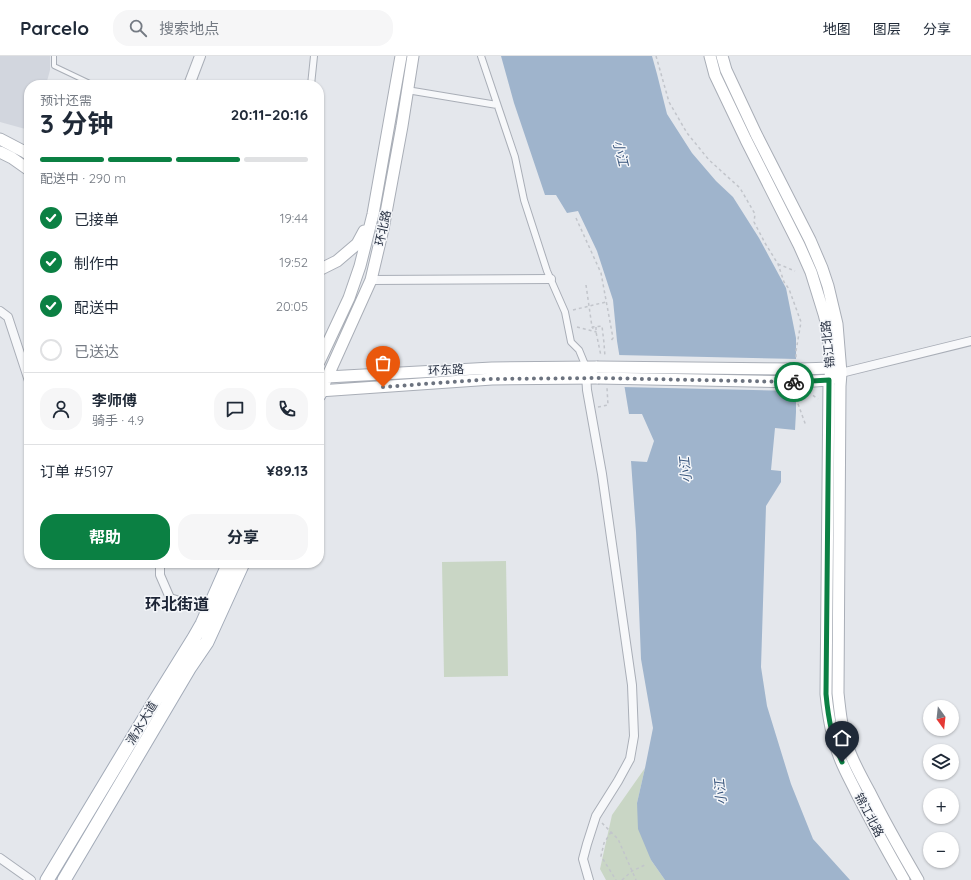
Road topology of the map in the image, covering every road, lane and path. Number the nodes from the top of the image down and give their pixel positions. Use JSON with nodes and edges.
{"nodes":[{"id":1,"x":54,"y":56,"type":"edge"},
{"id":2,"x":200,"y":56,"type":"edge"},
{"id":3,"x":314,"y":56,"type":"edge"},
{"id":4,"x":401,"y":56,"type":"edge"},
{"id":5,"x":412,"y":56,"type":"edge"},
{"id":6,"x":481,"y":56,"type":"edge"},
{"id":7,"x":656,"y":56,"type":"edge"},
{"id":8,"x":710,"y":56,"type":"edge"},
{"id":9,"x":722,"y":56,"type":"edge"},
{"id":10,"x":83,"y":80,"type":"edge"},
{"id":11,"x":191,"y":80,"type":"edge"},
{"id":12,"x":312,"y":80,"type":"edge"},
{"id":13,"x":407,"y":90,"type":"junction"},
{"id":14,"x":498,"y":105,"type":"junction"},
{"id":15,"x":0,"y":139,"type":"edge"},
{"id":16,"x":0,"y":152,"type":"edge"},
{"id":17,"x":24,"y":152,"type":"edge"},
{"id":18,"x":24,"y":166,"type":"edge"},
{"id":19,"x":373,"y":214,"type":"junction"},
{"id":20,"x":576,"y":218,"type":"dead end"},
{"id":21,"x":778,"y":264,"type":"junction"},
{"id":22,"x":324,"y":268,"type":"edge"},
{"id":23,"x":795,"y":271,"type":"dead end"},
{"id":24,"x":551,"y":279,"type":"junction"},
{"id":25,"x":371,"y":280,"type":"junction"},
{"id":26,"x":586,"y":285,"type":"dead end"},
{"id":27,"x":606,"y":302,"type":"junction"},
{"id":28,"x":589,"y":306,"type":"junction"},
{"id":29,"x":0,"y":311,"type":"edge"},
{"id":30,"x":565,"y":312,"type":"junction"},
{"id":31,"x":568,"y":324,"type":"junction"},
{"id":32,"x":592,"y":327,"type":"junction"},
{"id":33,"x":596,"y":327,"type":"junction"},
{"id":34,"x":596,"y":332,"type":"junction"},
{"id":35,"x":971,"y":341,"type":"edge"},
{"id":36,"x":610,"y":342,"type":"dead end"},
{"id":37,"x":324,"y":351,"type":"edge"},
{"id":38,"x":605,"y":357,"type":"dead end"},
{"id":39,"x":595,"y":364,"type":"junction"},
{"id":40,"x":798,"y":364,"type":"junction"},
{"id":41,"x":24,"y":366,"type":"edge"},
{"id":42,"x":837,"y":371,"type":"junction"},
{"id":43,"x":324,"y":375,"type":"edge"},
{"id":44,"x":324,"y":377,"type":"edge"},
{"id":45,"x":586,"y":378,"type":"junction"},
{"id":46,"x":829,"y":380,"type":"junction"},
{"id":47,"x":603,"y":382,"type":"junction"},
{"id":48,"x":801,"y":387,"type":"junction"},
{"id":49,"x":324,"y":392,"type":"edge"},
{"id":50,"x":819,"y":400,"type":"dead end"},
{"id":51,"x":596,"y":407,"type":"dead end"},
{"id":52,"x":806,"y":426,"type":"dead end"},
{"id":53,"x":160,"y":568,"type":"edge"},
{"id":54,"x":222,"y":568,"type":"edge"},
{"id":55,"x":227,"y":568,"type":"edge"},
{"id":56,"x":241,"y":568,"type":"edge"},
{"id":57,"x":219,"y":587,"type":"junction"},
{"id":58,"x":208,"y":610,"type":"junction"},
{"id":59,"x":599,"y":821,"type":"dead end"},
{"id":60,"x":611,"y":832,"type":"junction"},
{"id":61,"x":0,"y":858,"type":"edge"},
{"id":62,"x":647,"y":864,"type":"dead end"},
{"id":63,"x":632,"y":871,"type":"junction"},
{"id":64,"x":32,"y":880,"type":"edge"},
{"id":65,"x":47,"y":880,"type":"edge"},
{"id":66,"x":64,"y":880,"type":"edge"},
{"id":67,"x":590,"y":880,"type":"edge"},
{"id":68,"x":616,"y":880,"type":"edge"},
{"id":69,"x":622,"y":880,"type":"edge"},
{"id":70,"x":636,"y":880,"type":"edge"},
{"id":71,"x":904,"y":880,"type":"edge"},
{"id":72,"x":918,"y":880,"type":"edge"}],
"edges":[{"from":1,"to":10,"type":"lane"},
{"from":2,"to":11,"type":"street"},
{"from":3,"to":12,"type":"street"},
{"from":4,"to":19,"type":"main road","name":"环北路"},
{"from":5,"to":13,"type":"main road","name":"环北路"},
{"from":6,"to":14,"type":"street"},
{"from":7,"to":21,"type":"path"},
{"from":8,"to":42,"type":"main road","name":"锦江北路"},
{"from":9,"to":42,"type":"main road","name":"锦江北路"},
{"from":13,"to":14,"type":"street"},
{"from":13,"to":25,"type":"main road","name":"环北路"},
{"from":14,"to":24,"type":"street"},
{"from":15,"to":17,"type":"main road"},
{"from":16,"to":18,"type":"main road"},
{"from":19,"to":22,"type":"main road"},
{"from":19,"to":37,"type":"main road","name":"环北路"},
{"from":20,"to":27,"type":"path"},
{"from":21,"to":23,"type":"path"},
{"from":21,"to":40,"type":"path"},
{"from":24,"to":25,"type":"street"},
{"from":24,"to":30,"type":"street"},
{"from":25,"to":43,"type":"main road","name":"环北路"},
{"from":26,"to":28,"type":"path"},
{"from":27,"to":28,"type":"path"},
{"from":27,"to":36,"type":"path"},
{"from":28,"to":30,"type":"path"},
{"from":28,"to":32,"type":"path"},
{"from":29,"to":41,"type":"street"},
{"from":30,"to":31,"type":"street"},
{"from":31,"to":34,"type":"path"},
{"from":31,"to":39,"type":"street"},
{"from":32,"to":33,"type":"path"},
{"from":32,"to":34,"type":"path"},
{"from":33,"to":34,"type":"path"},
{"from":33,"to":38,"type":"path"},
{"from":34,"to":39,"type":"path"},
{"from":35,"to":42,"type":"street"},
{"from":39,"to":40,"type":"main road","name":"环东路","bridge":true},
{"from":39,"to":44,"type":"main road","name":"环东路"},
{"from":39,"to":45,"type":"street"},
{"from":40,"to":42,"type":"main road","name":"环东路"},
{"from":42,"to":46,"type":"main road"},
{"from":42,"to":72,"type":"main road","name":"锦江北路"},
{"from":45,"to":47,"type":"main road"},
{"from":45,"to":49,"type":"main road"},
{"from":45,"to":67,"type":"street"},
{"from":46,"to":48,"type":"main road"},
{"from":46,"to":71,"type":"main road","name":"锦江北路"},
{"from":47,"to":48,"type":"main road","bridge":true},
{"from":47,"to":51,"type":"path"},
{"from":48,"to":50,"type":"path"},
{"from":48,"to":52,"type":"path"},
{"from":53,"to":58,"type":"street"},
{"from":54,"to":57,"type":"main road"},
{"from":55,"to":57,"type":"main road","name":"清水大道"},
{"from":56,"to":66,"type":"main road","name":"清水大道"},
{"from":57,"to":58,"type":"main road","name":"清水大道"},
{"from":58,"to":65,"type":"main road","name":"清水大道"},
{"from":59,"to":60,"type":"path"},
{"from":60,"to":63,"type":"path"},
{"from":60,"to":68,"type":"path"},
{"from":61,"to":64,"type":"street"},
{"from":62,"to":63,"type":"path"},
{"from":63,"to":69,"type":"path"},
{"from":63,"to":70,"type":"path"}]}
